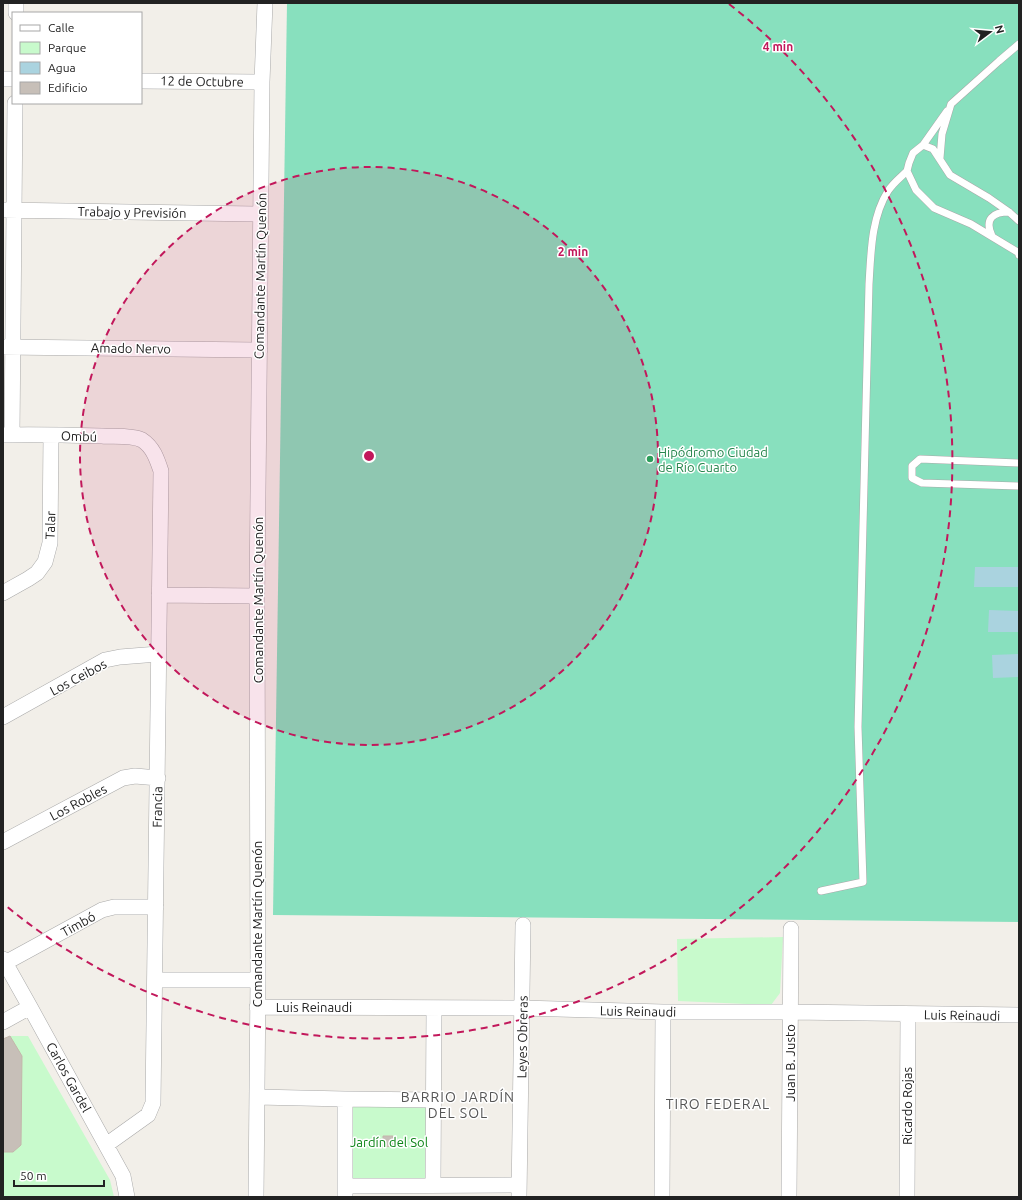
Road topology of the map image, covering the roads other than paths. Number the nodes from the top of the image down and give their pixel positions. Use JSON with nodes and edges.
{"nodes":[{"id":1,"x":264,"y":3,"type":"edge"},
{"id":2,"x":1019,"y":44,"type":"edge"},
{"id":3,"x":142,"y":81,"type":"edge"},
{"id":4,"x":262,"y":82,"type":"junction"},
{"id":5,"x":15,"y":104,"type":"edge"},
{"id":6,"x":952,"y":104,"type":"junction"},
{"id":7,"x":923,"y":145,"type":"junction"},
{"id":8,"x":940,"y":158,"type":"junction"},
{"id":9,"x":907,"y":171,"type":"junction"},
{"id":10,"x":8,"y":210,"type":"edge"},
{"id":11,"x":1009,"y":212,"type":"junction"},
{"id":12,"x":261,"y":214,"type":"junction"},
{"id":13,"x":1019,"y":221,"type":"edge"},
{"id":14,"x":992,"y":236,"type":"junction"},
{"id":15,"x":1019,"y":255,"type":"edge"},
{"id":16,"x":8,"y":347,"type":"edge"},
{"id":17,"x":260,"y":350,"type":"junction"},
{"id":18,"x":7,"y":435,"type":"edge"},
{"id":19,"x":52,"y":435,"type":"junction"},
{"id":20,"x":151,"y":449,"type":"joint"},
{"id":21,"x":1019,"y":463,"type":"edge"},
{"id":22,"x":1019,"y":486,"type":"edge"},
{"id":23,"x":3,"y":593,"type":"edge"},
{"id":24,"x":159,"y":595,"type":"junction"},
{"id":25,"x":257,"y":596,"type":"junction"},
{"id":26,"x":158,"y":654,"type":"junction"},
{"id":27,"x":3,"y":717,"type":"edge"},
{"id":28,"x":158,"y":778,"type":"junction"},
{"id":29,"x":3,"y":842,"type":"edge"},
{"id":30,"x":821,"y":891,"type":"dead end"},
{"id":31,"x":156,"y":907,"type":"junction"},
{"id":32,"x":523,"y":925,"type":"dead end"},
{"id":33,"x":791,"y":929,"type":"dead end"},
{"id":34,"x":4,"y":961,"type":"edge"},
{"id":35,"x":155,"y":980,"type":"junction"},
{"id":36,"x":258,"y":980,"type":"junction"},
{"id":37,"x":30,"y":1007,"type":"junction"},
{"id":38,"x":257,"y":1007,"type":"junction"},
{"id":39,"x":434,"y":1008,"type":"junction"},
{"id":40,"x":522,"y":1008,"type":"junction"},
{"id":41,"x":663,"y":1012,"type":"junction"},
{"id":42,"x":790,"y":1012,"type":"junction"},
{"id":43,"x":908,"y":1014,"type":"junction"},
{"id":44,"x":1019,"y":1015,"type":"edge"},
{"id":45,"x":3,"y":1022,"type":"edge"},
{"id":46,"x":257,"y":1097,"type":"junction"},
{"id":47,"x":345,"y":1099,"type":"junction"},
{"id":48,"x":433,"y":1100,"type":"junction"},
{"id":49,"x":106,"y":1145,"type":"junction"},
{"id":50,"x":433,"y":1186,"type":"junction"},
{"id":51,"x":345,"y":1191,"type":"edge"},
{"id":52,"x":519,"y":1191,"type":"edge"},
{"id":53,"x":126,"y":1197,"type":"edge"},
{"id":54,"x":256,"y":1197,"type":"edge"},
{"id":55,"x":662,"y":1197,"type":"edge"},
{"id":56,"x":789,"y":1197,"type":"edge"},
{"id":57,"x":907,"y":1197,"type":"edge"}],
"edges":[{"from":1,"to":4,"type":"street","name":"Comandante Martín Quenón"},
{"from":2,"to":6,"type":"lane"},
{"from":3,"to":4,"type":"street","name":"12 de Octubre"},
{"from":4,"to":12,"type":"street","name":"Comandante Martín Quenón"},
{"from":5,"to":10,"type":"street"},
{"from":6,"to":7,"type":"lane"},
{"from":6,"to":8,"type":"lane"},
{"from":7,"to":8,"type":"lane"},
{"from":7,"to":9,"type":"lane"},
{"from":8,"to":11,"type":"lane"},
{"from":9,"to":14,"type":"lane"},
{"from":9,"to":30,"type":"lane"},
{"from":10,"to":12,"type":"street","name":"Trabajo y Previsión"},
{"from":10,"to":16,"type":"street"},
{"from":11,"to":13,"type":"lane"},
{"from":11,"to":14,"type":"lane"},
{"from":12,"to":17,"type":"street","name":"Comandante Martín Quenón"},
{"from":14,"to":15,"type":"lane"},
{"from":16,"to":17,"type":"street","name":"Amado Nervo"},
{"from":16,"to":18,"type":"street"},
{"from":17,"to":25,"type":"street","name":"Comandante Martín Quenón"},
{"from":18,"to":19,"type":"street","name":"Ombú"},
{"from":19,"to":20,"type":"street","name":"Ombú"},
{"from":19,"to":23,"type":"street","name":"Talar"},
{"from":20,"to":24,"type":"street","name":"Francia"},
{"from":21,"to":22,"type":"lane"},
{"from":24,"to":25,"type":"street"},
{"from":24,"to":26,"type":"street","name":"Francia"},
{"from":25,"to":36,"type":"street","name":"Comandante Martín Quenón"},
{"from":26,"to":27,"type":"street","name":"Los Ceibos"},
{"from":26,"to":28,"type":"street","name":"Francia"},
{"from":28,"to":29,"type":"street","name":"Los Robles"},
{"from":28,"to":31,"type":"street","name":"Francia"},
{"from":31,"to":34,"type":"street","name":"Timbó"},
{"from":31,"to":35,"type":"street","name":"Francia"},
{"from":32,"to":40,"type":"street","name":"Leyes Obreras"},
{"from":33,"to":42,"type":"street","name":"Juan B. Justo"},
{"from":34,"to":37,"type":"street","name":"Carlos Gardel"},
{"from":35,"to":36,"type":"street"},
{"from":35,"to":49,"type":"street","name":"Francia"},
{"from":36,"to":38,"type":"street","name":"Comandante Martín Quenón"},
{"from":37,"to":45,"type":"street"},
{"from":37,"to":49,"type":"street","name":"Carlos Gardel"},
{"from":38,"to":39,"type":"street","name":"Luis Reinaudi"},
{"from":38,"to":46,"type":"street","name":"Comandante Martín Quenón"},
{"from":39,"to":40,"type":"street","name":"Luis Reinaudi"},
{"from":39,"to":48,"type":"street"},
{"from":40,"to":41,"type":"street","name":"Luis Reinaudi"},
{"from":40,"to":52,"type":"street","name":"Leyes Obreras"},
{"from":41,"to":42,"type":"street","name":"Luis Reinaudi"},
{"from":41,"to":55,"type":"street"},
{"from":42,"to":43,"type":"street","name":"Luis Reinaudi"},
{"from":42,"to":56,"type":"street","name":"Juan B. Justo"},
{"from":43,"to":44,"type":"street","name":"Luis Reinaudi"},
{"from":43,"to":57,"type":"street","name":"Ricardo Rojas"},
{"from":46,"to":47,"type":"street"},
{"from":46,"to":54,"type":"street","name":"Comandante Martín Quenón"},
{"from":47,"to":48,"type":"street"},
{"from":47,"to":51,"type":"street"},
{"from":48,"to":50,"type":"street"},
{"from":49,"to":53,"type":"street","name":"Carlos Gardel"},
{"from":50,"to":51,"type":"street"},
{"from":50,"to":52,"type":"street"}]}
